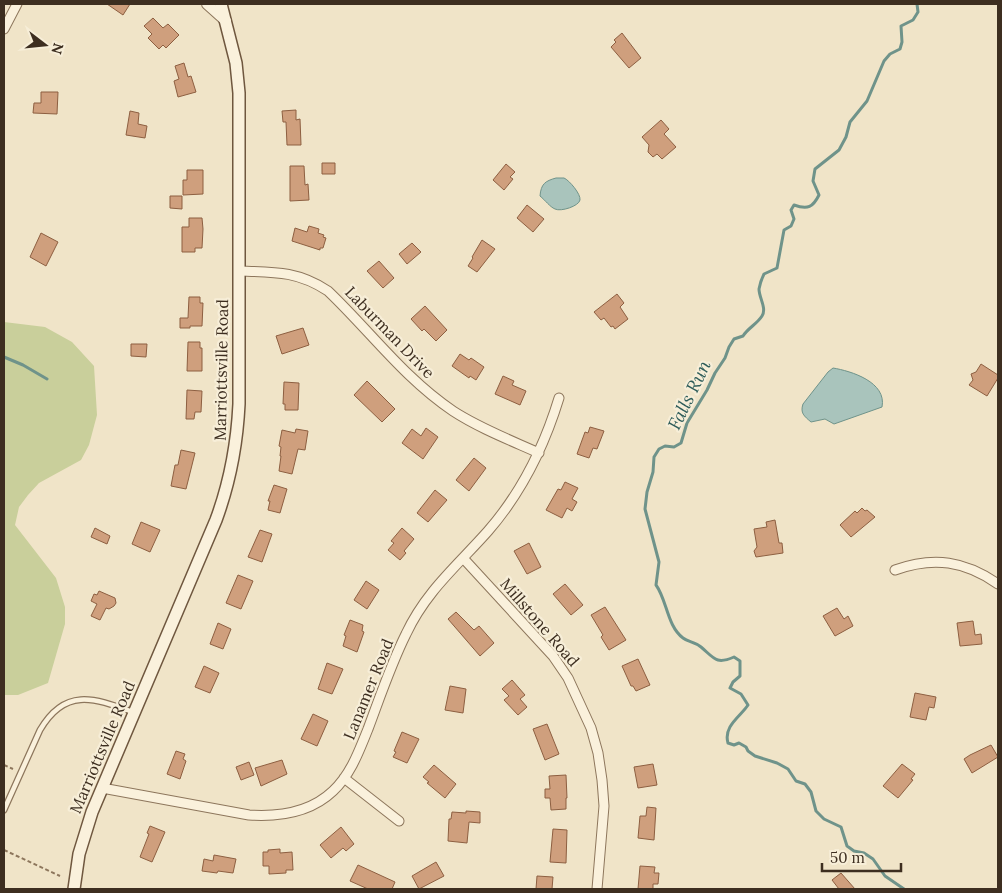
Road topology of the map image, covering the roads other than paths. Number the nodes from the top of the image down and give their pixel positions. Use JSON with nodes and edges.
{"nodes":[{"id":1,"x":17,"y":4,"type":"edge"},
{"id":2,"x":207,"y":4,"type":"edge"},
{"id":3,"x":222,"y":4,"type":"edge"},
{"id":4,"x":226,"y":21,"type":"junction"},
{"id":5,"x":4,"y":29,"type":"edge"},
{"id":6,"x":239,"y":270,"type":"junction"},
{"id":7,"x":559,"y":398,"type":"dead end"},
{"id":8,"x":539,"y":453,"type":"junction"},
{"id":9,"x":463,"y":558,"type":"junction"},
{"id":10,"x":895,"y":570,"type":"dead end"},
{"id":11,"x":998,"y":584,"type":"edge"},
{"id":12,"x":134,"y":712,"type":"junction"},
{"id":13,"x":344,"y":778,"type":"junction"},
{"id":14,"x":102,"y":788,"type":"junction"},
{"id":15,"x":4,"y":810,"type":"edge"},
{"id":16,"x":399,"y":822,"type":"dead end"},
{"id":17,"x":74,"y":889,"type":"edge"},
{"id":18,"x":597,"y":889,"type":"edge"}],
"edges":[{"from":1,"to":5,"type":"street"},
{"from":2,"to":4,"type":"street"},
{"from":3,"to":4,"type":"main road","name":"Marriottsville Road"},
{"from":4,"to":6,"type":"main road","name":"Marriottsville Road"},
{"from":6,"to":8,"type":"street","name":"Laburman Drive"},
{"from":6,"to":12,"type":"main road","name":"Marriottsville Road"},
{"from":7,"to":8,"type":"street","name":"Lanamer Road"},
{"from":8,"to":9,"type":"street","name":"Lanamer Road"},
{"from":9,"to":13,"type":"street","name":"Lanamer Road"},
{"from":9,"to":18,"type":"street","name":"Millstone Road"},
{"from":10,"to":11,"type":"street"},
{"from":12,"to":14,"type":"main road","name":"Marriottsville Road"},
{"from":12,"to":15,"type":"lane"},
{"from":13,"to":14,"type":"street","name":"Lanamer Road"},
{"from":13,"to":16,"type":"street"},
{"from":14,"to":17,"type":"main road","name":"Marriottsville Road"}]}
